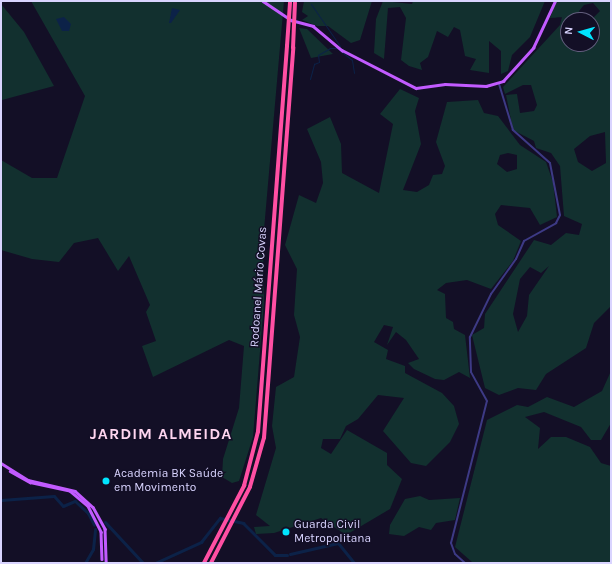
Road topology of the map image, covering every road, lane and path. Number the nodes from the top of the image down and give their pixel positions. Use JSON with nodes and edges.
{"nodes":[{"id":1,"x":263,"y":1,"type":"edge"},
{"id":2,"x":555,"y":1,"type":"edge"},
{"id":3,"x":290,"y":2,"type":"edge"},
{"id":4,"x":295,"y":2,"type":"edge"},
{"id":5,"x":499,"y":84,"type":"junction"},
{"id":6,"x":1,"y":464,"type":"edge"},
{"id":7,"x":97,"y":520,"type":"junction"},
{"id":8,"x":101,"y":520,"type":"junction"},
{"id":9,"x":105,"y":531,"type":"junction"},
{"id":10,"x":101,"y":532,"type":"junction"},
{"id":11,"x":105,"y":563,"type":"edge"},
{"id":12,"x":204,"y":563,"type":"edge"},
{"id":13,"x":212,"y":563,"type":"edge"},
{"id":14,"x":465,"y":563,"type":"edge"}],
"edges":[{"from":1,"to":5,"type":"main road"},
{"from":2,"to":5,"type":"main road"},
{"from":3,"to":12,"type":"highway","name":"Rodoanel Mário Covas","bridge":true},
{"from":4,"to":13,"type":"highway","name":"Rodoanel Mário Covas","bridge":true},
{"from":5,"to":14,"type":"street"},
{"from":6,"to":7,"type":"main road"},
{"from":6,"to":8,"type":"main road"},
{"from":7,"to":8,"type":"main road"},
{"from":7,"to":10,"type":"main road"},
{"from":8,"to":9,"type":"main road"},
{"from":9,"to":10,"type":"main road"},
{"from":9,"to":11,"type":"main road"},
{"from":10,"to":11,"type":"main road"}]}
